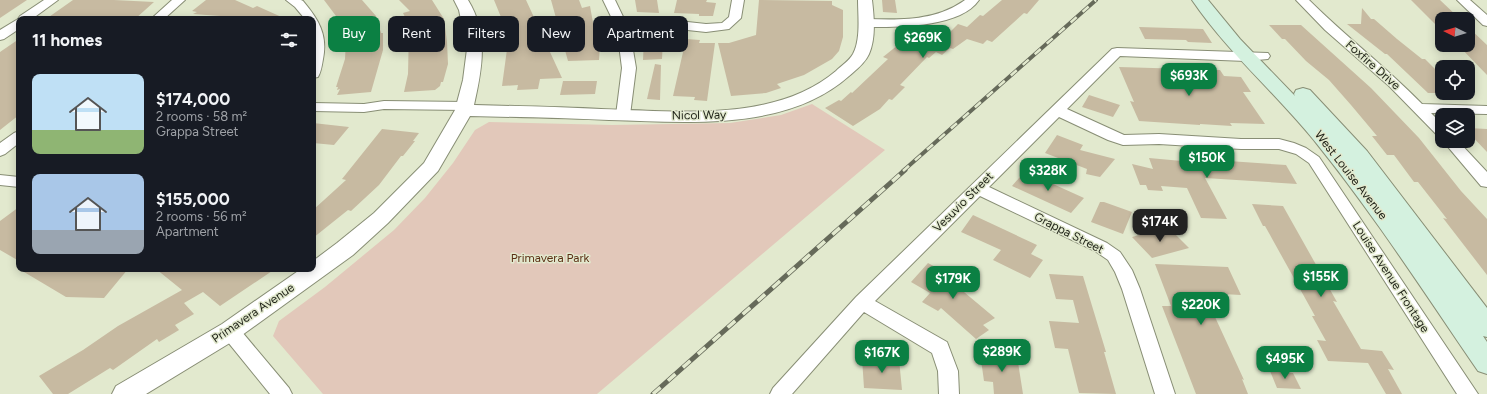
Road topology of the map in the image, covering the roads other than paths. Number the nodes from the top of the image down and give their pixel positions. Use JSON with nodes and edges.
{"nodes":[{"id":1,"x":52,"y":0,"type":"edge"},
{"id":2,"x":179,"y":0,"type":"edge"},
{"id":3,"x":292,"y":0,"type":"edge"},
{"id":4,"x":461,"y":0,"type":"edge"},
{"id":5,"x":609,"y":0,"type":"edge"},
{"id":6,"x":738,"y":0,"type":"edge"},
{"id":7,"x":865,"y":0,"type":"edge"},
{"id":8,"x":973,"y":0,"type":"edge"},
{"id":9,"x":1200,"y":0,"type":"edge"},
{"id":10,"x":1216,"y":0,"type":"edge"},
{"id":11,"x":1302,"y":0,"type":"edge"},
{"id":12,"x":1463,"y":0,"type":"edge"},
{"id":13,"x":28,"y":16,"type":"edge"},
{"id":14,"x":160,"y":16,"type":"edge"},
{"id":15,"x":309,"y":16,"type":"edge"},
{"id":16,"x":617,"y":16,"type":"edge"},
{"id":17,"x":1487,"y":22,"type":"edge"},
{"id":18,"x":867,"y":23,"type":"junction"},
{"id":19,"x":16,"y":25,"type":"edge"},
{"id":20,"x":688,"y":26,"type":"edge"},
{"id":21,"x":316,"y":31,"type":"edge"},
{"id":22,"x":0,"y":36,"type":"edge"},
{"id":23,"x":627,"y":52,"type":"edge"},
{"id":24,"x":1255,"y":56,"type":"junction"},
{"id":25,"x":316,"y":63,"type":"edge"},
{"id":26,"x":316,"y":107,"type":"edge"},
{"id":27,"x":1420,"y":108,"type":"junction"},
{"id":28,"x":1057,"y":110,"type":"junction"},
{"id":29,"x":1487,"y":110,"type":"edge"},
{"id":30,"x":463,"y":111,"type":"junction"},
{"id":31,"x":623,"y":115,"type":"junction"},
{"id":32,"x":1435,"y":124,"type":"edge"},
{"id":33,"x":16,"y":138,"type":"edge"},
{"id":34,"x":1457,"y":148,"type":"edge"},
{"id":35,"x":0,"y":151,"type":"edge"},
{"id":36,"x":0,"y":180,"type":"edge"},
{"id":37,"x":16,"y":182,"type":"edge"},
{"id":38,"x":1487,"y":182,"type":"edge"},
{"id":39,"x":978,"y":188,"type":"junction"},
{"id":40,"x":316,"y":270,"type":"edge"},
{"id":41,"x":313,"y":272,"type":"edge"},
{"id":42,"x":862,"y":302,"type":"junction"},
{"id":43,"x":1487,"y":327,"type":"edge"},
{"id":44,"x":230,"y":331,"type":"junction"},
{"id":45,"x":1487,"y":363,"type":"edge"},
{"id":46,"x":125,"y":394,"type":"edge"},
{"id":47,"x":282,"y":394,"type":"edge"},
{"id":48,"x":780,"y":394,"type":"edge"},
{"id":49,"x":949,"y":394,"type":"edge"},
{"id":50,"x":1165,"y":394,"type":"edge"},
{"id":51,"x":1468,"y":394,"type":"edge"}],
"edges":[{"from":1,"to":13,"type":"street"},
{"from":2,"to":14,"type":"street"},
{"from":3,"to":15,"type":"street"},
{"from":4,"to":30,"type":"street","name":"Primavera Avenue"},
{"from":5,"to":16,"type":"street"},
{"from":6,"to":20,"type":"street"},
{"from":7,"to":18,"type":"street","name":"Nicol Way"},
{"from":8,"to":18,"type":"street"},
{"from":9,"to":24,"type":"main road","name":"West Louise Avenue"},
{"from":10,"to":24,"type":"main road","name":"West Louise Avenue"},
{"from":11,"to":27,"type":"street","name":"Foxfire Drive"},
{"from":12,"to":17,"type":"street"},
{"from":18,"to":31,"type":"street","name":"Nicol Way"},
{"from":19,"to":22,"type":"street"},
{"from":21,"to":25,"type":"street"},
{"from":23,"to":31,"type":"street"},
{"from":24,"to":28,"type":"street","name":"Vesuvio Street"},
{"from":24,"to":43,"type":"main road","name":"West Louise Avenue"},
{"from":24,"to":45,"type":"main road","name":"West Louise Avenue"},
{"from":26,"to":30,"type":"street","name":"Nicol Way"},
{"from":27,"to":29,"type":"street"},
{"from":27,"to":32,"type":"street","name":"Foxfire Drive"},
{"from":28,"to":39,"type":"street","name":"Vesuvio Street"},
{"from":28,"to":51,"type":"street","name":"Louise Avenue Frontage"},
{"from":30,"to":31,"type":"street","name":"Nicol Way"},
{"from":30,"to":40,"type":"street","name":"Primavera Avenue"},
{"from":33,"to":35,"type":"street"},
{"from":34,"to":38,"type":"street"},
{"from":36,"to":37,"type":"street"},
{"from":39,"to":42,"type":"street","name":"Vesuvio Street"},
{"from":39,"to":50,"type":"street","name":"Grappa Street"},
{"from":41,"to":44,"type":"street","name":"Primavera Avenue"},
{"from":42,"to":48,"type":"street","name":"Vesuvio Street"},
{"from":42,"to":49,"type":"street"},
{"from":44,"to":46,"type":"street","name":"Primavera Avenue"},
{"from":44,"to":47,"type":"street"}]}
